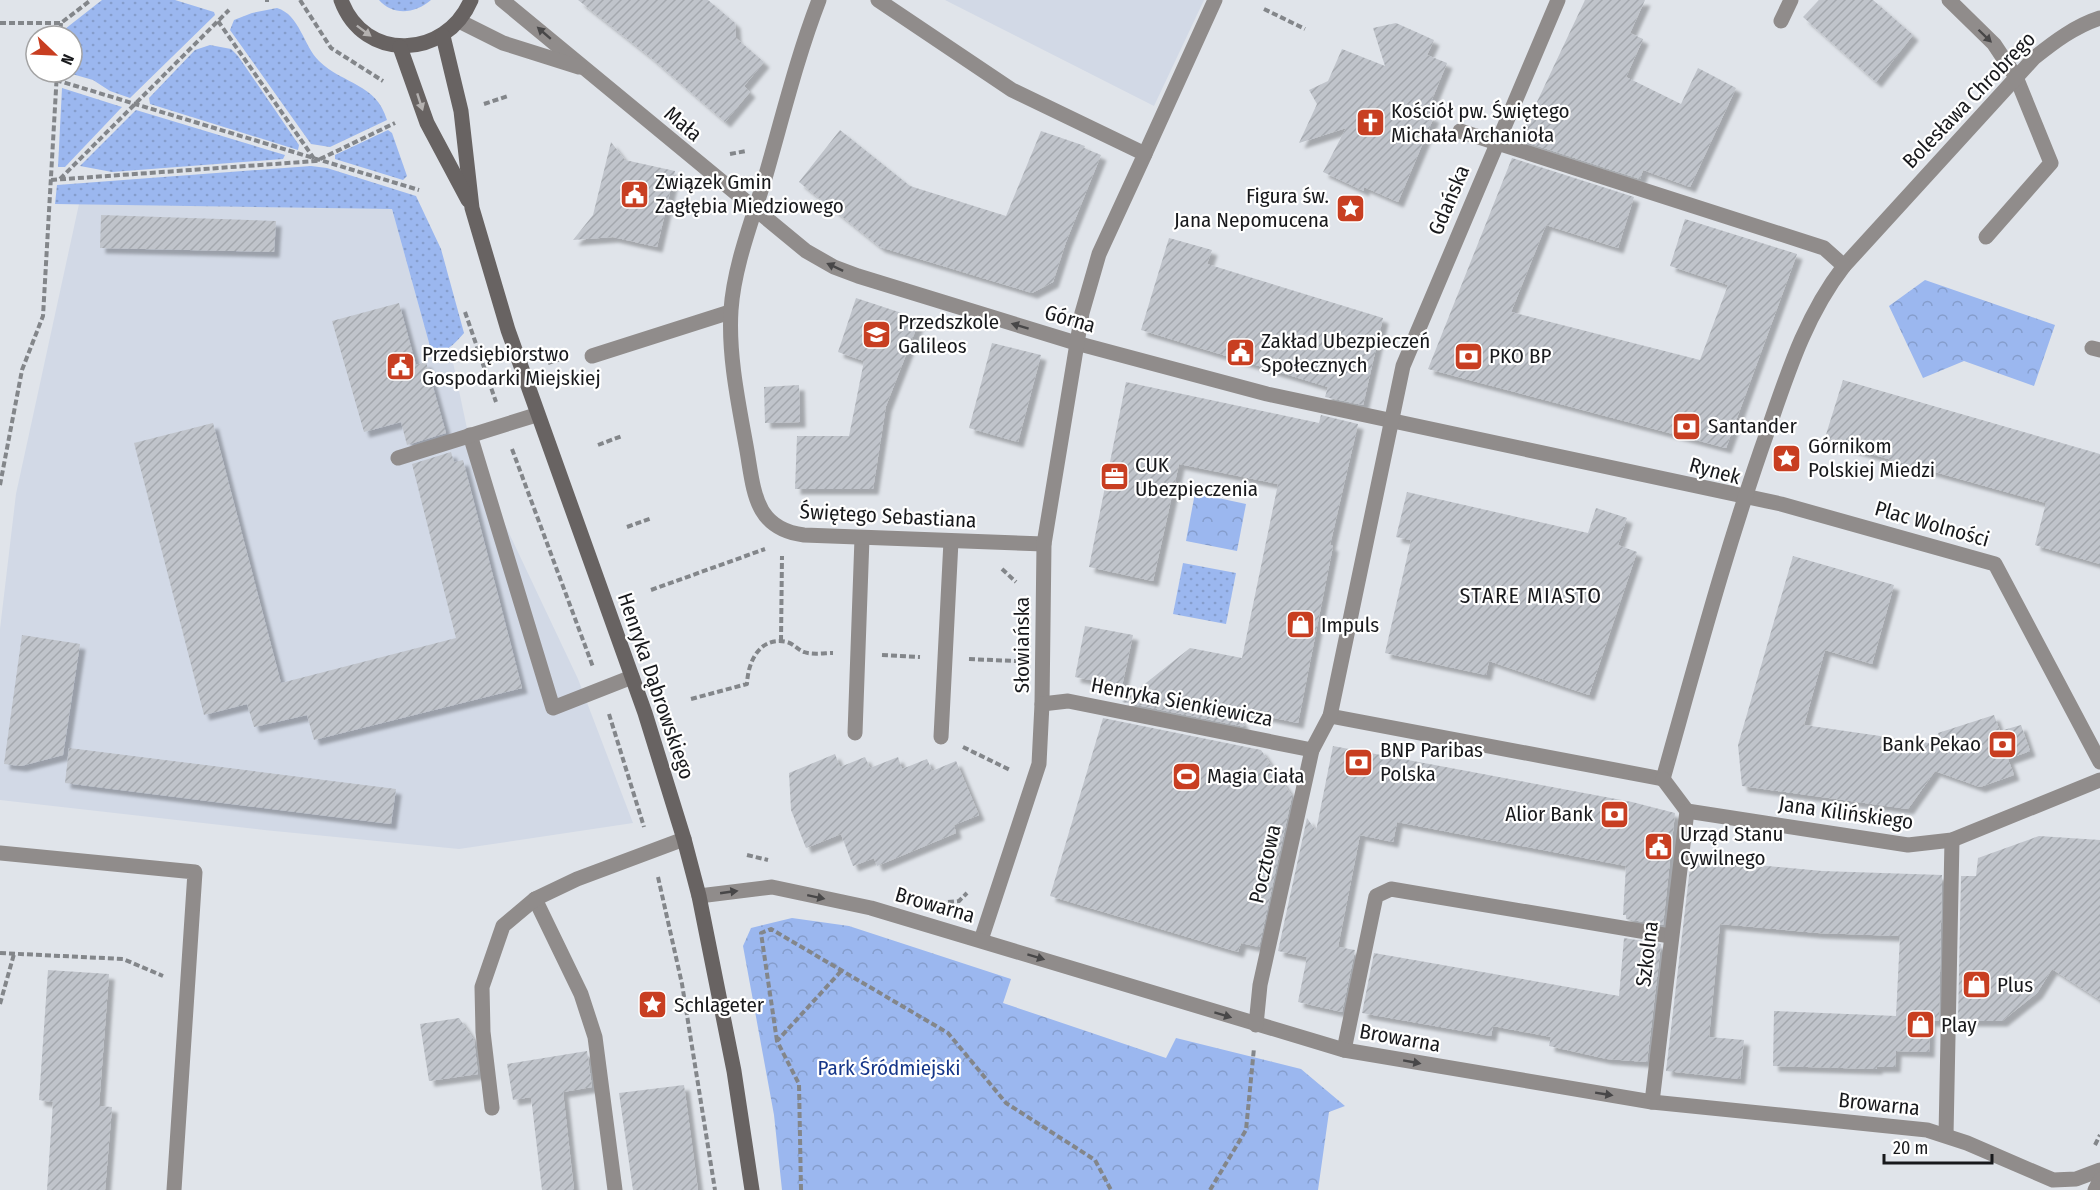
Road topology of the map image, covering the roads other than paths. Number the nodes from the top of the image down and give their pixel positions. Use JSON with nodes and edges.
{"nodes":[{"id":1,"x":341,"y":0,"type":"edge"},
{"id":2,"x":471,"y":0,"type":"edge"},
{"id":3,"x":502,"y":0,"type":"edge"},
{"id":4,"x":819,"y":0,"type":"edge"},
{"id":5,"x":878,"y":0,"type":"edge"},
{"id":6,"x":1215,"y":0,"type":"edge"},
{"id":7,"x":1558,"y":0,"type":"edge"},
{"id":8,"x":1791,"y":0,"type":"edge"},
{"id":9,"x":1949,"y":0,"type":"edge"},
{"id":10,"x":2100,"y":18,"type":"edge"},
{"id":11,"x":459,"y":21,"type":"junction"},
{"id":12,"x":1781,"y":21,"type":"dead end"},
{"id":13,"x":443,"y":36,"type":"junction"},
{"id":14,"x":400,"y":47,"type":"junction"},
{"id":15,"x":585,"y":69,"type":"junction"},
{"id":16,"x":2016,"y":77,"type":"junction"},
{"id":17,"x":1460,"y":131,"type":"dead end"},
{"id":18,"x":1495,"y":143,"type":"junction"},
{"id":19,"x":1145,"y":154,"type":"junction"},
{"id":20,"x":472,"y":208,"type":"junction"},
{"id":21,"x":756,"y":209,"type":"junction"},
{"id":22,"x":1986,"y":237,"type":"dead end"},
{"id":23,"x":1844,"y":266,"type":"junction"},
{"id":24,"x":730,"y":312,"type":"junction"},
{"id":25,"x":1076,"y":343,"type":"junction"},
{"id":26,"x":592,"y":356,"type":"dead end"},
{"id":27,"x":536,"y":415,"type":"junction"},
{"id":28,"x":1393,"y":420,"type":"junction"},
{"id":29,"x":470,"y":435,"type":"junction"},
{"id":30,"x":398,"y":458,"type":"dead end"},
{"id":31,"x":1744,"y":497,"type":"junction"},
{"id":32,"x":862,"y":538,"type":"junction"},
{"id":33,"x":951,"y":540,"type":"junction"},
{"id":34,"x":1044,"y":544,"type":"junction"},
{"id":35,"x":632,"y":677,"type":"junction"},
{"id":36,"x":1042,"y":704,"type":"junction"},
{"id":37,"x":1330,"y":716,"type":"junction"},
{"id":38,"x":855,"y":733,"type":"dead end"},
{"id":39,"x":941,"y":737,"type":"road end"},
{"id":40,"x":1312,"y":750,"type":"junction"},
{"id":41,"x":2100,"y":762,"type":"edge"},
{"id":42,"x":1663,"y":779,"type":"junction"},
{"id":43,"x":2100,"y":780,"type":"edge"},
{"id":44,"x":1688,"y":811,"type":"junction"},
{"id":45,"x":684,"y":839,"type":"junction"},
{"id":46,"x":1952,"y":840,"type":"junction"},
{"id":47,"x":0,"y":853,"type":"edge"},
{"id":48,"x":699,"y":896,"type":"junction"},
{"id":49,"x":535,"y":899,"type":"junction"},
{"id":50,"x":1670,"y":936,"type":"junction"},
{"id":51,"x":981,"y":940,"type":"junction"},
{"id":52,"x":1256,"y":1025,"type":"junction"},
{"id":53,"x":1344,"y":1050,"type":"junction"},
{"id":54,"x":1652,"y":1102,"type":"junction"},
{"id":55,"x":492,"y":1108,"type":"dead end"},
{"id":56,"x":1946,"y":1136,"type":"junction"},
{"id":57,"x":2100,"y":1170,"type":"edge"},
{"id":58,"x":2100,"y":1180,"type":"edge"},
{"id":59,"x":174,"y":1190,"type":"edge"},
{"id":60,"x":615,"y":1190,"type":"edge"},
{"id":61,"x":752,"y":1190,"type":"edge"},
{"id":62,"x":2095,"y":1190,"type":"edge"}],
"edges":[{"from":1,"to":14,"type":"street","one_way":true},
{"from":2,"to":11,"type":"street"},
{"from":15,"to":3,"type":"street","name":"Mała","one_way":true},
{"from":4,"to":21,"type":"street","name":"Świętego Sebastiana"},
{"from":5,"to":19,"type":"street"},
{"from":6,"to":19,"type":"street","name":"Słowiańska"},
{"from":7,"to":18,"type":"street","name":"Gdańska"},
{"from":8,"to":12,"type":"street"},
{"from":9,"to":16,"type":"street","one_way":true},
{"from":10,"to":16,"type":"street","name":"Bolesława Chrobrego"},
{"from":11,"to":13,"type":"street"},
{"from":11,"to":15,"type":"street","name":"Mała"},
{"from":13,"to":14,"type":"street"},
{"from":13,"to":20,"type":"street","name":"Henryka Dąbrowskiego"},
{"from":14,"to":20,"type":"street","name":"Henryka Dąbrowskiego","one_way":true},
{"from":15,"to":21,"type":"street","name":"Mała"},
{"from":16,"to":22,"type":"street"},
{"from":16,"to":23,"type":"street","name":"Bolesława Chrobrego"},
{"from":17,"to":18,"type":"street"},
{"from":18,"to":23,"type":"street"},
{"from":18,"to":28,"type":"street","name":"Gdańska"},
{"from":19,"to":25,"type":"street","name":"Słowiańska"},
{"from":20,"to":27,"type":"street","name":"Henryka Dąbrowskiego"},
{"from":21,"to":24,"type":"street","name":"Świętego Sebastiana"},
{"from":25,"to":21,"type":"street","name":"Górna","one_way":true},
{"from":23,"to":31,"type":"street"},
{"from":24,"to":26,"type":"street"},
{"from":24,"to":32,"type":"street","name":"Świętego Sebastiana"},
{"from":25,"to":28,"type":"street","name":"Górna"},
{"from":25,"to":34,"type":"street","name":"Słowiańska"},
{"from":27,"to":29,"type":"street"},
{"from":27,"to":35,"type":"street","name":"Henryka Dąbrowskiego"},
{"from":28,"to":31,"type":"street","name":"Rynek"},
{"from":28,"to":37,"type":"street"},
{"from":29,"to":30,"type":"street"},
{"from":29,"to":35,"type":"street"},
{"from":31,"to":41,"type":"street","name":"Plac Wolności"},
{"from":31,"to":42,"type":"street","name":"Rynek"},
{"from":32,"to":33,"type":"street","name":"Świętego Sebastiana"},
{"from":32,"to":38,"type":"street"},
{"from":33,"to":34,"type":"street","name":"Świętego Sebastiana"},
{"from":33,"to":39,"type":"street"},
{"from":34,"to":36,"type":"street","name":"Słowiańska"},
{"from":35,"to":45,"type":"street","name":"Henryka Dąbrowskiego"},
{"from":36,"to":40,"type":"street","name":"Henryka Sienkiewicza"},
{"from":36,"to":51,"type":"street","name":"Słowiańska"},
{"from":37,"to":40,"type":"street","name":"Pocztowa"},
{"from":37,"to":42,"type":"street"},
{"from":40,"to":52,"type":"street","name":"Pocztowa"},
{"from":42,"to":44,"type":"street"},
{"from":43,"to":46,"type":"street","name":"Jana Kilińskiego"},
{"from":44,"to":46,"type":"street","name":"Jana Kilińskiego"},
{"from":44,"to":50,"type":"street","name":"Szkolna"},
{"from":45,"to":48,"type":"street","name":"Henryka Dąbrowskiego"},
{"from":45,"to":49,"type":"street"},
{"from":46,"to":56,"type":"street"},
{"from":47,"to":59,"type":"street"},
{"from":48,"to":51,"type":"street","name":"Browarna","one_way":true},
{"from":48,"to":61,"type":"street","name":"Henryka Dąbrowskiego"},
{"from":49,"to":55,"type":"street"},
{"from":49,"to":60,"type":"street"},
{"from":50,"to":53,"type":"street"},
{"from":50,"to":54,"type":"street","name":"Szkolna"},
{"from":51,"to":52,"type":"street","name":"Browarna","one_way":true},
{"from":52,"to":53,"type":"street","name":"Browarna"},
{"from":53,"to":54,"type":"street","name":"Browarna","one_way":true},
{"from":54,"to":56,"type":"street","name":"Browarna"},
{"from":56,"to":57,"type":"street","name":"Browarna"},
{"from":58,"to":62,"type":"street"}]}
